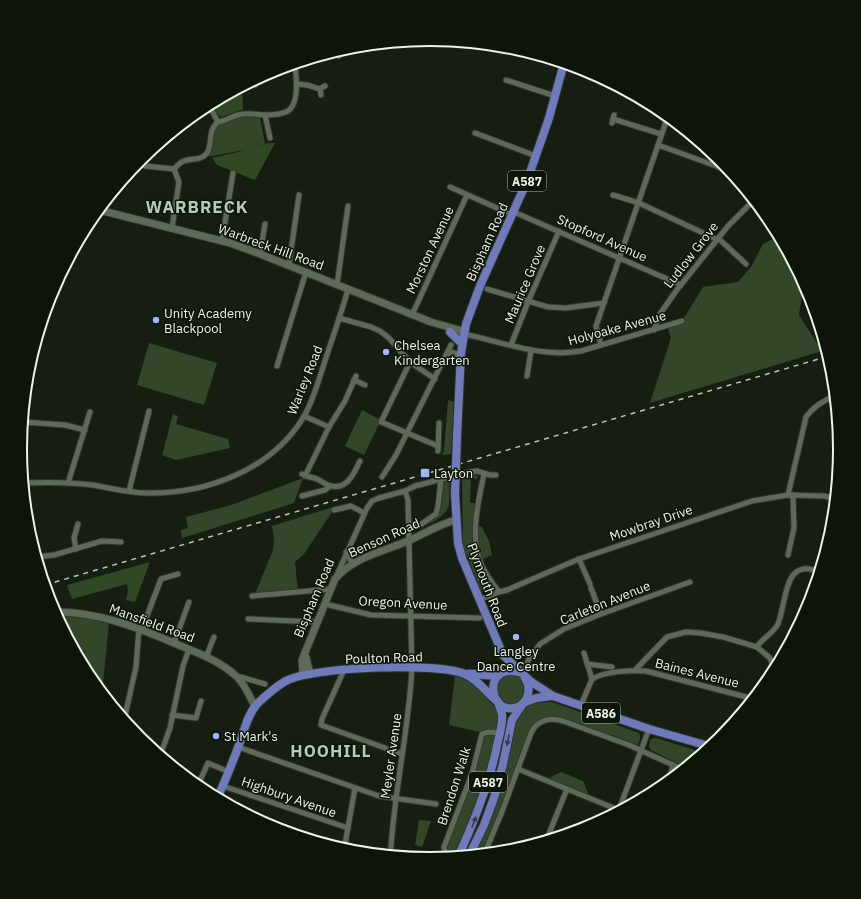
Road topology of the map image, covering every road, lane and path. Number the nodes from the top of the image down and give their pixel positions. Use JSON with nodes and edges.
{"nodes":[{"id":1,"x":563,"y":68,"type":"edge"},
{"id":2,"x":296,"y":69,"type":"edge"},
{"id":3,"x":506,"y":80,"type":"dead end"},
{"id":4,"x":297,"y":84,"type":"junction"},
{"id":5,"x":325,"y":86,"type":"dead end"},
{"id":6,"x":320,"y":89,"type":"junction"},
{"id":7,"x":321,"y":95,"type":"dead end"},
{"id":8,"x":555,"y":96,"type":"junction"},
{"id":9,"x":212,"y":110,"type":"edge"},
{"id":10,"x":265,"y":115,"type":"junction"},
{"id":11,"x":613,"y":119,"type":"dead end"},
{"id":12,"x":218,"y":122,"type":"junction"},
{"id":13,"x":666,"y":122,"type":"edge"},
{"id":14,"x":475,"y":133,"type":"dead end"},
{"id":15,"x":661,"y":134,"type":"junction"},
{"id":16,"x":270,"y":138,"type":"dead end"},
{"id":17,"x":658,"y":145,"type":"junction"},
{"id":18,"x":536,"y":156,"type":"junction"},
{"id":19,"x":144,"y":165,"type":"edge"},
{"id":20,"x":718,"y":166,"type":"edge"},
{"id":21,"x":174,"y":169,"type":"junction"},
{"id":22,"x":233,"y":173,"type":"dead end"},
{"id":23,"x":450,"y":187,"type":"dead end"},
{"id":24,"x":299,"y":195,"type":"dead end"},
{"id":25,"x":467,"y":195,"type":"junction"},
{"id":26,"x":613,"y":195,"type":"dead end"},
{"id":27,"x":639,"y":203,"type":"junction"},
{"id":28,"x":751,"y":203,"type":"edge"},
{"id":29,"x":348,"y":206,"type":"dead end"},
{"id":30,"x":105,"y":211,"type":"edge"},
{"id":31,"x":510,"y":212,"type":"junction"},
{"id":32,"x":265,"y":224,"type":"dead end"},
{"id":33,"x":172,"y":228,"type":"junction"},
{"id":34,"x":559,"y":231,"type":"junction"},
{"id":35,"x":717,"y":238,"type":"junction"},
{"id":36,"x":222,"y":240,"type":"junction"},
{"id":37,"x":260,"y":254,"type":"junction"},
{"id":38,"x":620,"y":258,"type":"junction"},
{"id":39,"x":746,"y":264,"type":"dead end"},
{"id":40,"x":289,"y":265,"type":"junction"},
{"id":41,"x":306,"y":272,"type":"junction"},
{"id":42,"x":337,"y":285,"type":"junction"},
{"id":43,"x":680,"y":285,"type":"junction"},
{"id":44,"x":348,"y":289,"type":"junction"},
{"id":45,"x":487,"y":289,"type":"dead end"},
{"id":46,"x":528,"y":302,"type":"junction"},
{"id":47,"x":604,"y":303,"type":"junction"},
{"id":48,"x":412,"y":315,"type":"junction"},
{"id":49,"x":340,"y":318,"type":"junction"},
{"id":50,"x":682,"y":322,"type":"dead end"},
{"id":51,"x":654,"y":330,"type":"junction"},
{"id":52,"x":457,"y":336,"type":"junction"},
{"id":53,"x":511,"y":345,"type":"junction"},
{"id":54,"x":601,"y":345,"type":"junction"},
{"id":55,"x":531,"y":351,"type":"junction"},
{"id":56,"x":446,"y":355,"type":"junction"},
{"id":57,"x":273,"y":356,"type":"dead end"},
{"id":58,"x":461,"y":356,"type":"junction"},
{"id":59,"x":279,"y":358,"type":"junction"},
{"id":60,"x":410,"y":362,"type":"junction"},
{"id":61,"x":277,"y":366,"type":"dead end"},
{"id":62,"x":527,"y":376,"type":"dead end"},
{"id":63,"x":435,"y":379,"type":"junction"},
{"id":64,"x":365,"y":385,"type":"dead end"},
{"id":65,"x":831,"y":398,"type":"edge"},
{"id":66,"x":148,"y":411,"type":"dead end"},
{"id":67,"x":90,"y":412,"type":"dead end"},
{"id":68,"x":304,"y":416,"type":"junction"},
{"id":69,"x":28,"y":422,"type":"edge"},
{"id":70,"x":439,"y":423,"type":"dead end"},
{"id":71,"x":329,"y":427,"type":"junction"},
{"id":72,"x":85,"y":430,"type":"junction"},
{"id":73,"x":408,"y":433,"type":"junction"},
{"id":74,"x":360,"y":461,"type":"dead end"},
{"id":75,"x":347,"y":474,"type":"dead end"},
{"id":76,"x":484,"y":474,"type":"junction"},
{"id":77,"x":496,"y":475,"type":"dead end"},
{"id":78,"x":352,"y":477,"type":"junction"},
{"id":79,"x":382,"y":477,"type":"dead end"},
{"id":80,"x":440,"y":479,"type":"junction"},
{"id":81,"x":29,"y":483,"type":"edge"},
{"id":82,"x":68,"y":483,"type":"junction"},
{"id":83,"x":330,"y":486,"type":"junction"},
{"id":84,"x":129,"y":491,"type":"junction"},
{"id":85,"x":405,"y":491,"type":"junction"},
{"id":86,"x":791,"y":495,"type":"junction"},
{"id":87,"x":302,"y":496,"type":"dead end"},
{"id":88,"x":831,"y":498,"type":"edge"},
{"id":89,"x":334,"y":510,"type":"dead end"},
{"id":90,"x":455,"y":510,"type":"junction"},
{"id":91,"x":364,"y":513,"type":"junction"},
{"id":92,"x":456,"y":520,"type":"junction"},
{"id":93,"x":446,"y":522,"type":"junction"},
{"id":94,"x":78,"y":524,"type":"dead end"},
{"id":95,"x":409,"y":525,"type":"junction"},
{"id":96,"x":409,"y":540,"type":"junction"},
{"id":97,"x":121,"y":542,"type":"dead end"},
{"id":98,"x":76,"y":549,"type":"junction"},
{"id":99,"x":346,"y":552,"type":"junction"},
{"id":100,"x":788,"y":555,"type":"dead end"},
{"id":101,"x":42,"y":556,"type":"edge"},
{"id":102,"x":579,"y":559,"type":"junction"},
{"id":103,"x":355,"y":563,"type":"junction"},
{"id":104,"x":815,"y":571,"type":"edge"},
{"id":105,"x":178,"y":574,"type":"dead end"},
{"id":106,"x":335,"y":579,"type":"junction"},
{"id":107,"x":690,"y":582,"type":"dead end"},
{"id":108,"x":331,"y":589,"type":"junction"},
{"id":109,"x":499,"y":592,"type":"junction"},
{"id":110,"x":252,"y":596,"type":"dead end"},
{"id":111,"x":479,"y":600,"type":"junction"},
{"id":112,"x":189,"y":602,"type":"dead end"},
{"id":113,"x":325,"y":604,"type":"junction"},
{"id":114,"x":62,"y":612,"type":"edge"},
{"id":115,"x":601,"y":614,"type":"junction"},
{"id":116,"x":410,"y":616,"type":"junction"},
{"id":117,"x":480,"y":618,"type":"dead end"},
{"id":118,"x":248,"y":619,"type":"dead end"},
{"id":119,"x":317,"y":622,"type":"junction"},
{"id":120,"x":140,"y":629,"type":"junction"},
{"id":121,"x":214,"y":637,"type":"dead end"},
{"id":122,"x":174,"y":643,"type":"junction"},
{"id":123,"x":757,"y":647,"type":"junction"},
{"id":124,"x":189,"y":649,"type":"junction"},
{"id":125,"x":584,"y":653,"type":"dead end"},
{"id":126,"x":503,"y":655,"type":"junction"},
{"id":127,"x":206,"y":657,"type":"junction"},
{"id":128,"x":587,"y":664,"type":"junction"},
{"id":129,"x":772,"y":664,"type":"edge"},
{"id":130,"x":612,"y":667,"type":"dead end"},
{"id":131,"x":412,"y":668,"type":"junction"},
{"id":132,"x":344,"y":670,"type":"junction"},
{"id":133,"x":635,"y":670,"type":"junction"},
{"id":134,"x":466,"y":674,"type":"junction"},
{"id":135,"x":522,"y":674,"type":"junction"},
{"id":136,"x":307,"y":675,"type":"junction"},
{"id":137,"x":499,"y":675,"type":"junction"},
{"id":138,"x":236,"y":676,"type":"junction"},
{"id":139,"x":592,"y":679,"type":"junction"},
{"id":140,"x":265,"y":684,"type":"dead end"},
{"id":141,"x":553,"y":696,"type":"junction"},
{"id":142,"x":749,"y":698,"type":"edge"},
{"id":143,"x":201,"y":701,"type":"dead end"},
{"id":144,"x":497,"y":702,"type":"junction"},
{"id":145,"x":522,"y":704,"type":"junction"},
{"id":146,"x":581,"y":705,"type":"junction"},
{"id":147,"x":255,"y":706,"type":"junction"},
{"id":148,"x":125,"y":714,"type":"edge"},
{"id":149,"x":172,"y":715,"type":"junction"},
{"id":150,"x":649,"y":729,"type":"junction"},
{"id":151,"x":500,"y":733,"type":"junction"},
{"id":152,"x":705,"y":745,"type":"edge"},
{"id":153,"x":238,"y":747,"type":"junction"},
{"id":154,"x":161,"y":750,"type":"edge"},
{"id":155,"x":641,"y":750,"type":"junction"},
{"id":156,"x":402,"y":754,"type":"junction"},
{"id":157,"x":673,"y":765,"type":"junction"},
{"id":158,"x":679,"y":768,"type":"edge"},
{"id":159,"x":518,"y":769,"type":"junction"},
{"id":160,"x":229,"y":772,"type":"junction"},
{"id":161,"x":671,"y":774,"type":"edge"},
{"id":162,"x":200,"y":781,"type":"edge"},
{"id":163,"x":223,"y":786,"type":"junction"},
{"id":164,"x":355,"y":788,"type":"junction"},
{"id":165,"x":567,"y":789,"type":"junction"},
{"id":166,"x":219,"y":793,"type":"edge"},
{"id":167,"x":396,"y":799,"type":"junction"},
{"id":168,"x":436,"y":804,"type":"dead end"},
{"id":169,"x":621,"y":805,"type":"edge"},
{"id":170,"x":613,"y":809,"type":"edge"},
{"id":171,"x":348,"y":828,"type":"junction"},
{"id":172,"x":549,"y":835,"type":"edge"},
{"id":173,"x":345,"y":843,"type":"edge"},
{"id":174,"x":391,"y":847,"type":"dead end"},
{"id":175,"x":486,"y":849,"type":"edge"},
{"id":176,"x":471,"y":851,"type":"edge"},
{"id":177,"x":445,"y":852,"type":"edge"},
{"id":178,"x":460,"y":852,"type":"edge"}],
"edges":[{"from":1,"to":8,"type":"main road","name":"Bispham Road","number":"A587"},
{"from":2,"to":4,"type":"street"},
{"from":3,"to":8,"type":"street"},
{"from":4,"to":6,"type":"street"},
{"from":4,"to":10,"type":"street"},
{"from":5,"to":6,"type":"street"},
{"from":6,"to":7,"type":"street"},
{"from":8,"to":18,"type":"main road","name":"Bispham Road","number":"A587"},
{"from":9,"to":12,"type":"street"},
{"from":10,"to":12,"type":"street"},
{"from":10,"to":16,"type":"street"},
{"from":11,"to":15,"type":"street"},
{"from":12,"to":21,"type":"street"},
{"from":13,"to":15,"type":"street"},
{"from":14,"to":18,"type":"street"},
{"from":15,"to":17,"type":"street"},
{"from":17,"to":20,"type":"street"},
{"from":17,"to":27,"type":"street"},
{"from":18,"to":31,"type":"main road","name":"Bispham Road","number":"A587"},
{"from":19,"to":21,"type":"street"},
{"from":21,"to":33,"type":"street"},
{"from":22,"to":36,"type":"street"},
{"from":23,"to":25,"type":"street","name":"Stopford Avenue"},
{"from":24,"to":40,"type":"street"},
{"from":25,"to":31,"type":"street","name":"Stopford Avenue"},
{"from":25,"to":48,"type":"street","name":"Morston Avenue"},
{"from":26,"to":27,"type":"street"},
{"from":27,"to":35,"type":"street"},
{"from":27,"to":38,"type":"street"},
{"from":28,"to":35,"type":"street","name":"Ludlow Grove"},
{"from":29,"to":42,"type":"street"},
{"from":30,"to":33,"type":"main road","name":"Warbreck Hill Road"},
{"from":31,"to":34,"type":"street","name":"Stopford Avenue"},
{"from":31,"to":52,"type":"main road","name":"Bispham Road","number":"A587"},
{"from":32,"to":37,"type":"street"},
{"from":33,"to":36,"type":"main road","name":"Warbreck Hill Road"},
{"from":34,"to":38,"type":"street","name":"Stopford Avenue"},
{"from":34,"to":46,"type":"street","name":"Maurice Grove"},
{"from":35,"to":39,"type":"street"},
{"from":35,"to":43,"type":"street","name":"Ludlow Grove"},
{"from":36,"to":37,"type":"main road","name":"Warbreck Hill Road"},
{"from":37,"to":40,"type":"main road","name":"Warbreck Hill Road"},
{"from":38,"to":43,"type":"street","name":"Stopford Avenue"},
{"from":38,"to":47,"type":"street"},
{"from":40,"to":41,"type":"main road","name":"Warbreck Hill Road"},
{"from":41,"to":42,"type":"main road","name":"Warbreck Hill Road"},
{"from":41,"to":59,"type":"street"},
{"from":42,"to":44,"type":"main road","name":"Warbreck Hill Road"},
{"from":43,"to":51,"type":"street","name":"Ludlow Grove"},
{"from":44,"to":48,"type":"main road","name":"Warbreck Hill Road"},
{"from":44,"to":49,"type":"street","name":"Warley Road"},
{"from":45,"to":46,"type":"street"},
{"from":46,"to":47,"type":"street"},
{"from":46,"to":53,"type":"street","name":"Maurice Grove"},
{"from":47,"to":54,"type":"street"},
{"from":48,"to":52,"type":"main road","name":"Warbreck Hill Road"},
{"from":49,"to":60,"type":"street"},
{"from":49,"to":68,"type":"street","name":"Warley Road"},
{"from":50,"to":51,"type":"street","name":"Holyoake Avenue"},
{"from":51,"to":54,"type":"street","name":"Holyoake Avenue"},
{"from":52,"to":53,"type":"street","name":"Holyoake Avenue"},
{"from":52,"to":56,"type":"street","name":"Bispham Road"},
{"from":52,"to":58,"type":"main road","name":"Plymouth Road","number":"A587"},
{"from":53,"to":55,"type":"street","name":"Holyoake Avenue"},
{"from":54,"to":55,"type":"street","name":"Holyoake Avenue"},
{"from":55,"to":62,"type":"street"},
{"from":56,"to":58,"type":"street"},
{"from":56,"to":63,"type":"street","name":"Bispham Road"},
{"from":57,"to":59,"type":"street"},
{"from":58,"to":90,"type":"main road","name":"Plymouth Road","number":"A587","bridge":true},
{"from":59,"to":61,"type":"street"},
{"from":60,"to":63,"type":"street"},
{"from":60,"to":73,"type":"street"},
{"from":63,"to":73,"type":"street","name":"Bispham Road"},
{"from":64,"to":71,"type":"street"},
{"from":65,"to":86,"type":"street"},
{"from":66,"to":84,"type":"street"},
{"from":67,"to":72,"type":"street"},
{"from":68,"to":71,"type":"street"},
{"from":68,"to":84,"type":"street","name":"Warley Road"},
{"from":69,"to":72,"type":"street"},
{"from":70,"to":73,"type":"street"},
{"from":71,"to":83,"type":"street"},
{"from":72,"to":82,"type":"street"},
{"from":73,"to":79,"type":"street","name":"Bispham Road"},
{"from":74,"to":78,"type":"street"},
{"from":75,"to":78,"type":"street"},
{"from":76,"to":77,"type":"street"},
{"from":76,"to":80,"type":"street"},
{"from":76,"to":109,"type":"street","name":"Plymouth Road"},
{"from":78,"to":83,"type":"street"},
{"from":80,"to":85,"type":"street"},
{"from":80,"to":95,"type":"street","name":"Benson Road"},
{"from":81,"to":82,"type":"street","name":"Warley Road"},
{"from":82,"to":84,"type":"street","name":"Warley Road"},
{"from":83,"to":87,"type":"street"},
{"from":85,"to":91,"type":"street","name":"Bispham Road"},
{"from":85,"to":95,"type":"street","name":"Meyler Avenue"},
{"from":86,"to":88,"type":"street","name":"Mowbray Drive"},
{"from":86,"to":100,"type":"street"},
{"from":86,"to":102,"type":"street","name":"Mowbray Drive"},
{"from":89,"to":91,"type":"street"},
{"from":90,"to":92,"type":"main road","name":"Plymouth Road","number":"A587"},
{"from":90,"to":93,"type":"main road","name":"Benson Road"},
{"from":91,"to":99,"type":"street","name":"Bispham Road"},
{"from":92,"to":93,"type":"main road","name":"Benson Road"},
{"from":92,"to":111,"type":"main road","name":"Plymouth Road","number":"A587"},
{"from":93,"to":96,"type":"main road","name":"Benson Road"},
{"from":94,"to":98,"type":"street"},
{"from":95,"to":96,"type":"street","name":"Meyler Avenue"},
{"from":96,"to":103,"type":"main road","name":"Benson Road"},
{"from":96,"to":116,"type":"street","name":"Meyler Avenue"},
{"from":97,"to":98,"type":"street"},
{"from":98,"to":101,"type":"street"},
{"from":99,"to":103,"type":"street","name":"Bispham Road"},
{"from":99,"to":106,"type":"street","name":"Bispham Road"},
{"from":102,"to":109,"type":"street","name":"Mowbray Drive"},
{"from":102,"to":115,"type":"street"},
{"from":103,"to":106,"type":"main road","name":"Benson Road"},
{"from":104,"to":123,"type":"street"},
{"from":105,"to":120,"type":"street"},
{"from":106,"to":108,"type":"main road","name":"Bispham Road"},
{"from":107,"to":115,"type":"street","name":"Carleton Avenue"},
{"from":108,"to":110,"type":"street"},
{"from":108,"to":113,"type":"main road","name":"Bispham Road"},
{"from":109,"to":111,"type":"street","name":"Mowbray Drive"},
{"from":111,"to":126,"type":"main road","name":"Plymouth Road","number":"A587"},
{"from":112,"to":122,"type":"street"},
{"from":113,"to":116,"type":"street","name":"Oregon Avenue"},
{"from":113,"to":119,"type":"main road","name":"Bispham Road"},
{"from":114,"to":120,"type":"main road","name":"Mansfield Road"},
{"from":115,"to":135,"type":"street","name":"Carleton Avenue"},
{"from":116,"to":117,"type":"street","name":"Oregon Avenue"},
{"from":116,"to":131,"type":"street","name":"Meyler Avenue"},
{"from":118,"to":119,"type":"street"},
{"from":119,"to":136,"type":"main road","name":"Bispham Road"},
{"from":120,"to":122,"type":"main road","name":"Mansfield Road"},
{"from":120,"to":148,"type":"street"},
{"from":121,"to":127,"type":"street"},
{"from":122,"to":124,"type":"main road","name":"Mansfield Road"},
{"from":123,"to":129,"type":"street"},
{"from":123,"to":133,"type":"street"},
{"from":124,"to":127,"type":"main road","name":"Mansfield Road"},
{"from":124,"to":149,"type":"street"},
{"from":125,"to":128,"type":"street"},
{"from":126,"to":135,"type":"main road","name":"Plymouth Road","number":"A587"},
{"from":126,"to":137,"type":"main road"},
{"from":127,"to":138,"type":"main road","name":"Mansfield Road"},
{"from":128,"to":130,"type":"street"},
{"from":128,"to":139,"type":"street"},
{"from":131,"to":132,"type":"main road","name":"Poulton Road"},
{"from":131,"to":134,"type":"main road","name":"Poulton Road"},
{"from":131,"to":156,"type":"street","name":"Meyler Avenue"},
{"from":132,"to":136,"type":"main road","name":"Poulton Road"},
{"from":132,"to":156,"type":"street"},
{"from":133,"to":139,"type":"street","name":"Baines Avenue"},
{"from":133,"to":142,"type":"street","name":"Baines Avenue"},
{"from":134,"to":137,"type":"main road","name":"Poulton Road"},
{"from":134,"to":144,"type":"main road","name":"Poulton Road"},
{"from":135,"to":137,"type":"main road"},
{"from":135,"to":141,"type":"main road","number":"A586"},
{"from":135,"to":145,"type":"main road"},
{"from":136,"to":147,"type":"main road","name":"Poulton Road"},
{"from":137,"to":144,"type":"main road"},
{"from":138,"to":140,"type":"street","name":"Mansfield Road"},
{"from":138,"to":147,"type":"main road","name":"Mansfield Road"},
{"from":139,"to":146,"type":"street"},
{"from":141,"to":145,"type":"main road","number":"A586"},
{"from":141,"to":146,"type":"main road","number":"A586"},
{"from":143,"to":149,"type":"street"},
{"from":144,"to":145,"type":"main road"},
{"from":144,"to":151,"type":"main road","number":"A587"},
{"from":145,"to":176,"type":"main road","number":"A587","one_way":true},
{"from":146,"to":150,"type":"main road","number":"A586"},
{"from":147,"to":153,"type":"main road"},
{"from":149,"to":154,"type":"street"},
{"from":150,"to":152,"type":"main road","number":"A586"},
{"from":150,"to":155,"type":"street"},
{"from":151,"to":177,"type":"street","name":"Brendon Walk"},
{"from":178,"to":151,"type":"main road","number":"A587","one_way":true},
{"from":153,"to":160,"type":"main road"},
{"from":153,"to":164,"type":"street"},
{"from":155,"to":157,"type":"street"},
{"from":155,"to":159,"type":"street"},
{"from":155,"to":169,"type":"street"},
{"from":156,"to":167,"type":"street","name":"Meyler Avenue"},
{"from":157,"to":158,"type":"street"},
{"from":157,"to":161,"type":"street"},
{"from":159,"to":165,"type":"street"},
{"from":159,"to":175,"type":"street"},
{"from":160,"to":162,"type":"street"},
{"from":160,"to":163,"type":"main road"},
{"from":163,"to":166,"type":"main road"},
{"from":163,"to":171,"type":"street","name":"Highbury Avenue"},
{"from":164,"to":167,"type":"street"},
{"from":164,"to":171,"type":"street"},
{"from":165,"to":170,"type":"street"},
{"from":165,"to":172,"type":"street"},
{"from":167,"to":168,"type":"street"},
{"from":167,"to":174,"type":"street","name":"Meyler Avenue"},
{"from":171,"to":173,"type":"street"}]}
